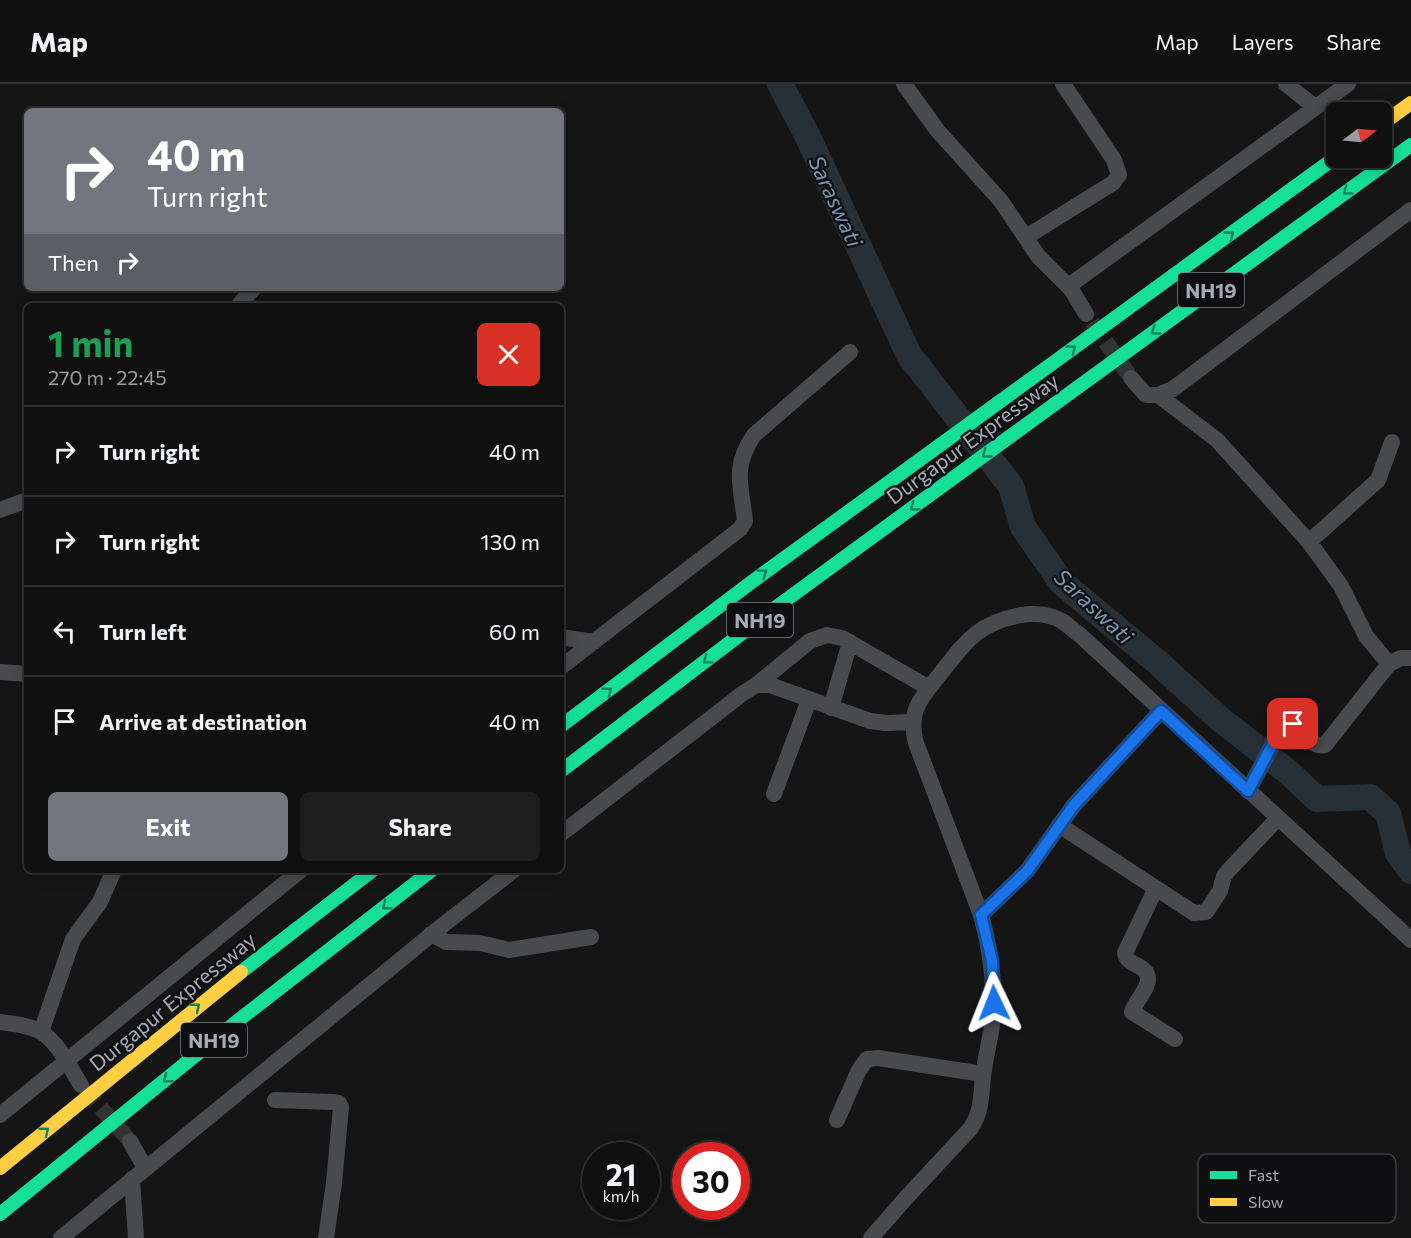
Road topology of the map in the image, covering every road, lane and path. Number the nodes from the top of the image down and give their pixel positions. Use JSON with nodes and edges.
{"nodes":[{"id":1,"x":904,"y":84,"type":"edge"},
{"id":2,"x":1063,"y":84,"type":"edge"},
{"id":3,"x":1286,"y":84,"type":"edge"},
{"id":4,"x":1348,"y":84,"type":"edge"},
{"id":5,"x":1411,"y":103,"type":"edge"},
{"id":6,"x":1315,"y":107,"type":"junction"},
{"id":7,"x":1392,"y":117,"type":"edge"},
{"id":8,"x":1411,"y":145,"type":"edge"},
{"id":9,"x":1326,"y":164,"type":"edge"},
{"id":10,"x":1410,"y":215,"type":"edge"},
{"id":11,"x":1026,"y":237,"type":"junction"},
{"id":12,"x":1071,"y":289,"type":"junction"},
{"id":13,"x":251,"y":291,"type":"edge"},
{"id":14,"x":241,"y":303,"type":"edge"},
{"id":15,"x":1086,"y":314,"type":"tunnel mouth"},
{"id":16,"x":850,"y":352,"type":"dead end"},
{"id":17,"x":1131,"y":378,"type":"tunnel mouth"},
{"id":18,"x":1158,"y":395,"type":"junction"},
{"id":19,"x":1392,"y":442,"type":"dead end"},
{"id":20,"x":24,"y":501,"type":"edge"},
{"id":21,"x":0,"y":510,"type":"edge"},
{"id":22,"x":1309,"y":542,"type":"junction"},
{"id":23,"x":564,"y":637,"type":"edge"},
{"id":24,"x":594,"y":642,"type":"junction"},
{"id":25,"x":850,"y":642,"type":"junction"},
{"id":26,"x":1411,"y":658,"type":"edge"},
{"id":27,"x":1389,"y":664,"type":"junction"},
{"id":28,"x":564,"y":665,"type":"edge"},
{"id":29,"x":0,"y":672,"type":"edge"},
{"id":30,"x":24,"y":674,"type":"edge"},
{"id":31,"x":756,"y":685,"type":"junction"},
{"id":32,"x":929,"y":688,"type":"junction"},
{"id":33,"x":809,"y":700,"type":"junction"},
{"id":34,"x":831,"y":708,"type":"junction"},
{"id":35,"x":1161,"y":711,"type":"junction"},
{"id":36,"x":912,"y":722,"type":"junction"},
{"id":37,"x":564,"y":724,"type":"edge"},
{"id":38,"x":564,"y":769,"type":"edge"},
{"id":39,"x":1250,"y":788,"type":"junction"},
{"id":40,"x":774,"y":794,"type":"dead end"},
{"id":41,"x":1278,"y":818,"type":"junction"},
{"id":42,"x":1059,"y":825,"type":"junction"},
{"id":43,"x":564,"y":832,"type":"edge"},
{"id":44,"x":113,"y":873,"type":"edge"},
{"id":45,"x":297,"y":873,"type":"edge"},
{"id":46,"x":369,"y":873,"type":"edge"},
{"id":47,"x":428,"y":873,"type":"edge"},
{"id":48,"x":510,"y":873,"type":"edge"},
{"id":49,"x":1156,"y":888,"type":"junction"},
{"id":50,"x":981,"y":915,"type":"junction"},
{"id":51,"x":431,"y":934,"type":"junction"},
{"id":52,"x":591,"y":937,"type":"dead end"},
{"id":53,"x":1411,"y":940,"type":"edge"},
{"id":54,"x":0,"y":1022,"type":"edge"},
{"id":55,"x":41,"y":1032,"type":"junction"},
{"id":56,"x":1174,"y":1039,"type":"dead end"},
{"id":57,"x":66,"y":1061,"type":"junction"},
{"id":58,"x":983,"y":1074,"type":"junction"},
{"id":59,"x":81,"y":1085,"type":"tunnel mouth"},
{"id":60,"x":274,"y":1100,"type":"dead end"},
{"id":61,"x":0,"y":1116,"type":"edge"},
{"id":62,"x":837,"y":1120,"type":"dead end"},
{"id":63,"x":130,"y":1141,"type":"tunnel mouth"},
{"id":64,"x":0,"y":1168,"type":"edge"},
{"id":65,"x":139,"y":1173,"type":"junction"},
{"id":66,"x":0,"y":1214,"type":"edge"},
{"id":67,"x":62,"y":1238,"type":"edge"},
{"id":68,"x":136,"y":1238,"type":"edge"},
{"id":69,"x":326,"y":1238,"type":"edge"},
{"id":70,"x":871,"y":1238,"type":"edge"}],
"edges":[{"from":1,"to":11,"type":"street"},
{"from":2,"to":11,"type":"street"},
{"from":3,"to":6,"type":"street"},
{"from":4,"to":6,"type":"street"},
{"from":5,"to":7,"type":"main road"},
{"from":6,"to":12,"type":"street"},
{"from":8,"to":38,"type":"main road","name":"Durgapur Expressway","number":"NH19","one_way":true},
{"from":37,"to":9,"type":"main road","name":"Durgapur Expressway","number":"NH19","one_way":true},
{"from":10,"to":18,"type":"street"},
{"from":11,"to":12,"type":"street"},
{"from":12,"to":15,"type":"street"},
{"from":13,"to":14,"type":"street"},
{"from":16,"to":24,"type":"street"},
{"from":17,"to":18,"type":"street"},
{"from":18,"to":22,"type":"street"},
{"from":19,"to":22,"type":"street"},
{"from":20,"to":21,"type":"street"},
{"from":22,"to":27,"type":"street"},
{"from":23,"to":24,"type":"street"},
{"from":24,"to":28,"type":"street"},
{"from":25,"to":31,"type":"street"},
{"from":25,"to":32,"type":"street"},
{"from":25,"to":34,"type":"street"},
{"from":26,"to":27,"type":"street"},
{"from":27,"to":39,"type":"street"},
{"from":29,"to":30,"type":"street"},
{"from":31,"to":33,"type":"street"},
{"from":31,"to":43,"type":"street"},
{"from":32,"to":35,"type":"street"},
{"from":32,"to":36,"type":"street"},
{"from":33,"to":34,"type":"street"},
{"from":33,"to":40,"type":"street"},
{"from":34,"to":36,"type":"street"},
{"from":35,"to":39,"type":"street"},
{"from":35,"to":42,"type":"street"},
{"from":36,"to":50,"type":"street"},
{"from":39,"to":41,"type":"street"},
{"from":41,"to":49,"type":"street"},
{"from":41,"to":53,"type":"street"},
{"from":42,"to":49,"type":"street"},
{"from":42,"to":50,"type":"street"},
{"from":44,"to":55,"type":"street"},
{"from":45,"to":57,"type":"street"},
{"from":64,"to":46,"type":"main road","name":"Durgapur Expressway","number":"NH19","one_way":true},
{"from":47,"to":66,"type":"main road","number":"NH19","one_way":true},
{"from":48,"to":51,"type":"street"},
{"from":49,"to":56,"type":"street"},
{"from":50,"to":58,"type":"street"},
{"from":51,"to":52,"type":"street"},
{"from":51,"to":65,"type":"street"},
{"from":54,"to":55,"type":"street"},
{"from":55,"to":57,"type":"street"},
{"from":57,"to":59,"type":"street"},
{"from":57,"to":61,"type":"street"},
{"from":58,"to":62,"type":"street"},
{"from":58,"to":70,"type":"street"},
{"from":60,"to":69,"type":"street"},
{"from":63,"to":65,"type":"street"},
{"from":65,"to":67,"type":"street"},
{"from":65,"to":68,"type":"street"}]}
